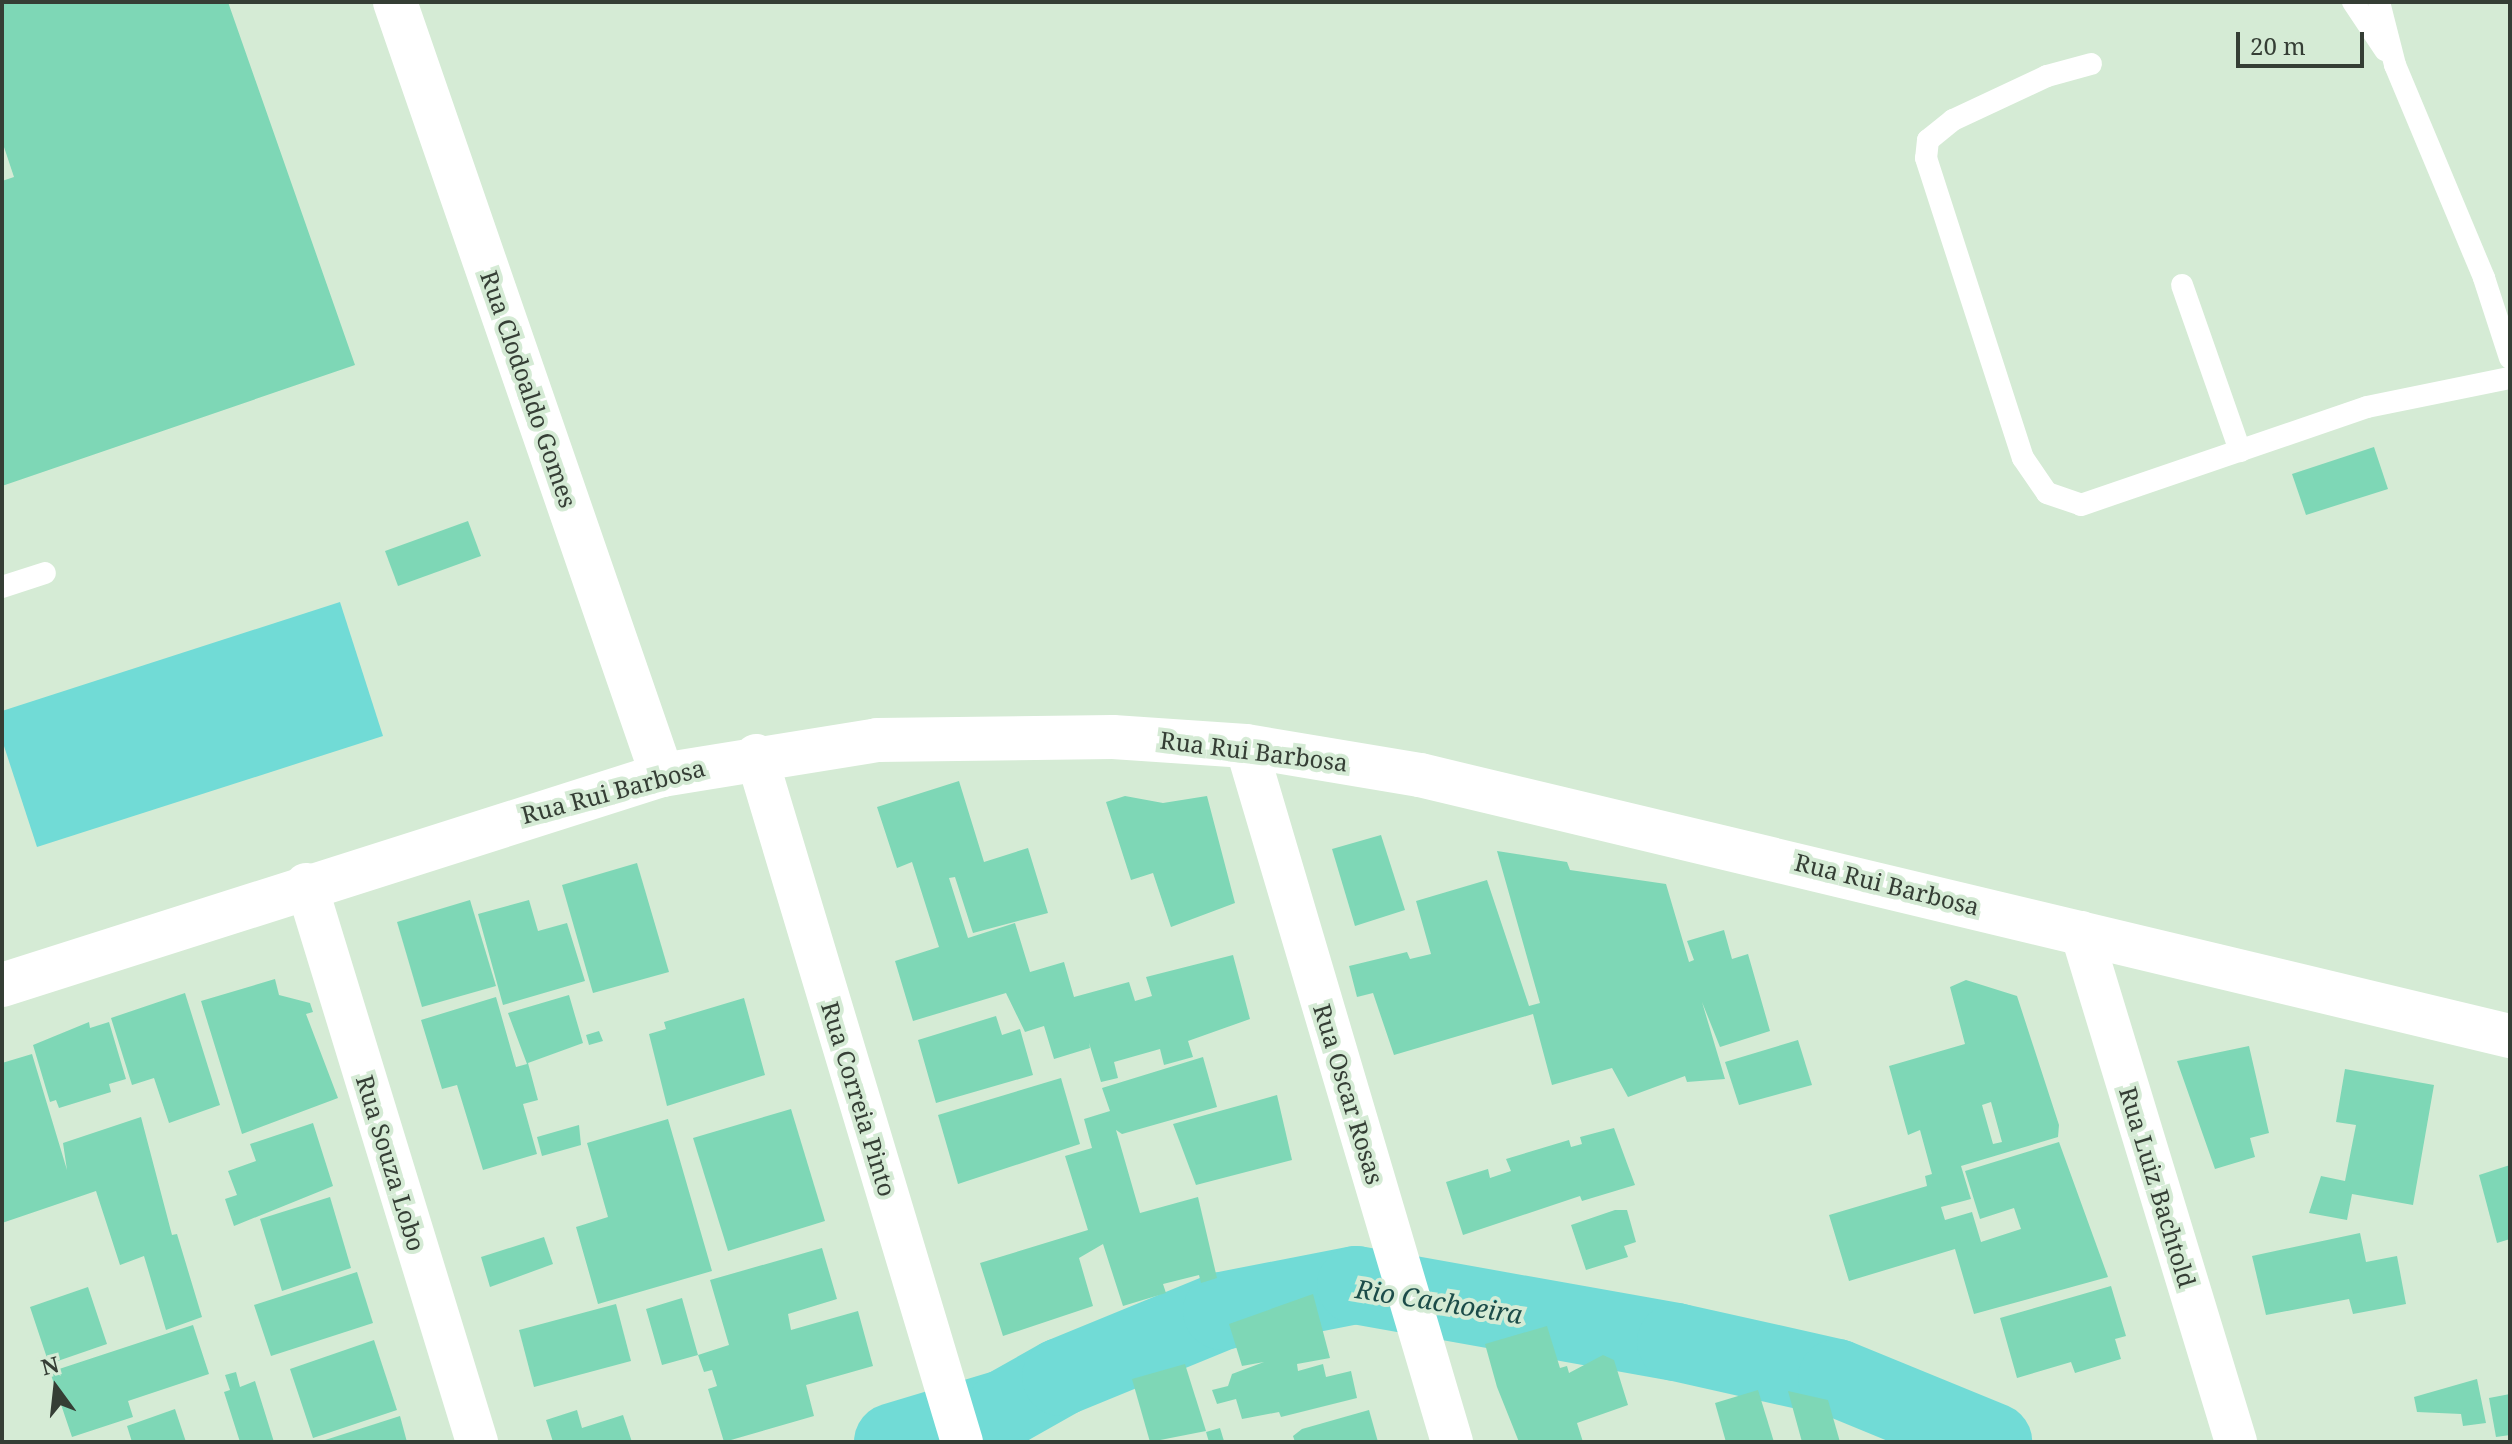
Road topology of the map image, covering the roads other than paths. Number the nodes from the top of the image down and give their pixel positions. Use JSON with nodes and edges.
{"nodes":[{"id":1,"x":395,"y":2,"type":"edge"},
{"id":2,"x":2353,"y":2,"type":"edge"},
{"id":3,"x":2379,"y":2,"type":"edge"},
{"id":4,"x":2091,"y":64,"type":"dead end"},
{"id":5,"x":2395,"y":65,"type":"junction"},
{"id":6,"x":2182,"y":285,"type":"dead end"},
{"id":7,"x":2510,"y":358,"type":"edge"},
{"id":8,"x":2510,"y":378,"type":"edge"},
{"id":9,"x":2240,"y":451,"type":"junction"},
{"id":10,"x":45,"y":573,"type":"dead end"},
{"id":11,"x":2,"y":587,"type":"edge"},
{"id":12,"x":1246,"y":746,"type":"junction"},
{"id":13,"x":756,"y":755,"type":"junction"},
{"id":14,"x":662,"y":775,"type":"junction"},
{"id":15,"x":306,"y":884,"type":"junction"},
{"id":16,"x":2081,"y":932,"type":"junction"},
{"id":17,"x":2,"y":985,"type":"edge"},
{"id":18,"x":2510,"y":1036,"type":"edge"},
{"id":19,"x":2234,"y":1436,"type":"edge"},
{"id":20,"x":477,"y":1442,"type":"edge"},
{"id":21,"x":962,"y":1442,"type":"edge"},
{"id":22,"x":1452,"y":1442,"type":"edge"}],
"edges":[{"from":1,"to":14,"type":"main road","name":"Rua Clodoaldo Gomes"},
{"from":2,"to":5,"type":"lane"},
{"from":3,"to":5,"type":"lane"},
{"from":4,"to":9,"type":"lane"},
{"from":5,"to":7,"type":"lane"},
{"from":6,"to":9,"type":"lane"},
{"from":8,"to":9,"type":"lane"},
{"from":10,"to":11,"type":"lane"},
{"from":12,"to":13,"type":"main road","name":"Rua Rui Barbosa"},
{"from":12,"to":16,"type":"main road","name":"Rua Rui Barbosa"},
{"from":12,"to":22,"type":"street","name":"Rua Oscar Rosas"},
{"from":13,"to":14,"type":"main road","name":"Rua Rui Barbosa"},
{"from":13,"to":21,"type":"street","name":"Rua Correia Pinto"},
{"from":14,"to":15,"type":"main road","name":"Rua Rui Barbosa"},
{"from":15,"to":17,"type":"main road","name":"Rua Rui Barbosa"},
{"from":15,"to":20,"type":"street","name":"Rua Souza Lobo"},
{"from":16,"to":18,"type":"main road","name":"Rua Rui Barbosa"},
{"from":16,"to":19,"type":"street","name":"Rua Luiz Bachtold"}]}
